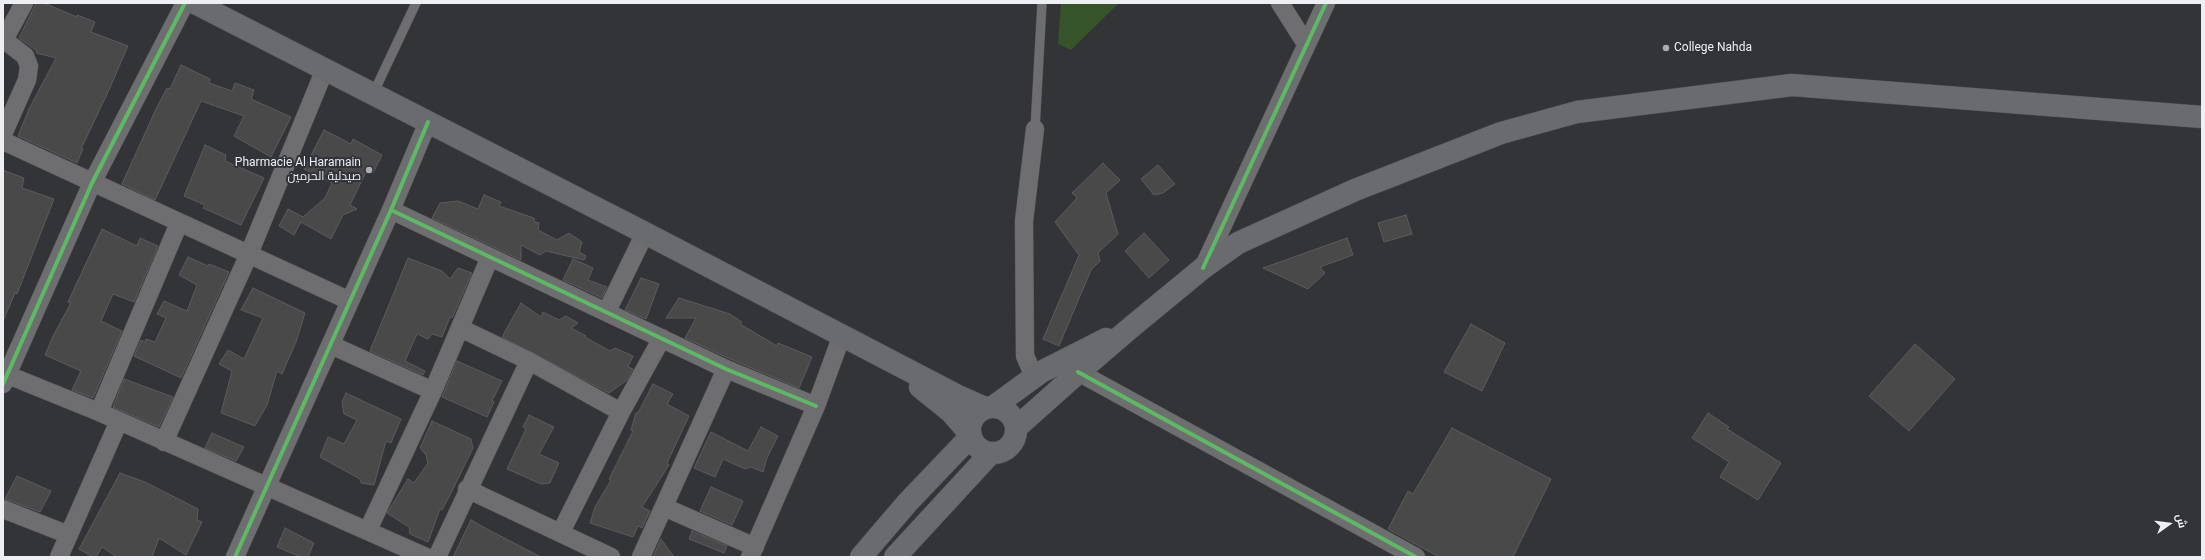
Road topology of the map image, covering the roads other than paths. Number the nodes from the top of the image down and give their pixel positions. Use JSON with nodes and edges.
{"nodes":[{"id":1,"x":24,"y":3,"type":"edge"},
{"id":2,"x":185,"y":3,"type":"edge"},
{"id":3,"x":195,"y":3,"type":"edge"},
{"id":4,"x":416,"y":3,"type":"edge"},
{"id":5,"x":1042,"y":3,"type":"edge"},
{"id":6,"x":1280,"y":3,"type":"edge"},
{"id":7,"x":1326,"y":3,"type":"edge"},
{"id":8,"x":4,"y":40,"type":"edge"},
{"id":9,"x":1306,"y":44,"type":"junction"},
{"id":10,"x":326,"y":69,"type":"junction"},
{"id":11,"x":373,"y":94,"type":"junction"},
{"id":12,"x":2202,"y":117,"type":"edge"},
{"id":13,"x":428,"y":122,"type":"junction"},
{"id":14,"x":1035,"y":129,"type":"joint"},
{"id":15,"x":3,"y":134,"type":"edge"},
{"id":16,"x":3,"y":141,"type":"edge"},
{"id":17,"x":92,"y":183,"type":"junction"},
{"id":18,"x":391,"y":210,"type":"junction"},
{"id":19,"x":179,"y":224,"type":"junction"},
{"id":20,"x":645,"y":233,"type":"junction"},
{"id":21,"x":249,"y":254,"type":"junction"},
{"id":22,"x":490,"y":257,"type":"junction"},
{"id":23,"x":1203,"y":268,"type":"junction"},
{"id":24,"x":350,"y":301,"type":"junction"},
{"id":25,"x":607,"y":311,"type":"junction"},
{"id":26,"x":460,"y":328,"type":"junction"},
{"id":27,"x":1129,"y":329,"type":"junction"},
{"id":28,"x":842,"y":335,"type":"junction"},
{"id":29,"x":662,"y":338,"type":"junction"},
{"id":30,"x":331,"y":345,"type":"junction"},
{"id":31,"x":873,"y":351,"type":"junction"},
{"id":32,"x":529,"y":361,"type":"junction"},
{"id":33,"x":726,"y":369,"type":"junction"},
{"id":34,"x":1078,"y":372,"type":"junction"},
{"id":35,"x":1034,"y":376,"type":"junction"},
{"id":36,"x":4,"y":377,"type":"edge"},
{"id":37,"x":433,"y":391,"type":"junction"},
{"id":38,"x":816,"y":406,"type":"junction"},
{"id":39,"x":989,"y":407,"type":"junction"},
{"id":40,"x":99,"y":412,"type":"junction"},
{"id":41,"x":621,"y":412,"type":"junction"},
{"id":42,"x":119,"y":421,"type":"junction"},
{"id":43,"x":1016,"y":428,"type":"junction"},
{"id":44,"x":970,"y":435,"type":"junction"},
{"id":45,"x":164,"y":442,"type":"junction"},
{"id":46,"x":990,"y":454,"type":"junction"},
{"id":47,"x":268,"y":487,"type":"junction"},
{"id":48,"x":467,"y":489,"type":"junction"},
{"id":49,"x":664,"y":507,"type":"junction"},
{"id":50,"x":3,"y":509,"type":"edge"},
{"id":51,"x":368,"y":530,"type":"junction"},
{"id":52,"x":561,"y":532,"type":"junction"},
{"id":53,"x":69,"y":535,"type":"junction"},
{"id":54,"x":753,"y":552,"type":"edge"},
{"id":55,"x":59,"y":557,"type":"edge"},
{"id":56,"x":235,"y":557,"type":"edge"},
{"id":57,"x":426,"y":557,"type":"edge"},
{"id":58,"x":437,"y":557,"type":"edge"},
{"id":59,"x":611,"y":557,"type":"edge"},
{"id":60,"x":641,"y":557,"type":"edge"},
{"id":61,"x":861,"y":557,"type":"edge"},
{"id":62,"x":895,"y":557,"type":"edge"},
{"id":63,"x":1416,"y":557,"type":"edge"}],
"edges":[{"from":1,"to":8,"type":"street"},
{"from":2,"to":17,"type":"street"},
{"from":3,"to":10,"type":"main road"},
{"from":4,"to":11,"type":"lane"},
{"from":5,"to":14,"type":"lane"},
{"from":6,"to":9,"type":"street"},
{"from":7,"to":9,"type":"street"},
{"from":8,"to":15,"type":"street"},
{"from":9,"to":23,"type":"street"},
{"from":10,"to":11,"type":"main road"},
{"from":10,"to":21,"type":"street"},
{"from":11,"to":13,"type":"main road"},
{"from":12,"to":23,"type":"main road"},
{"from":13,"to":18,"type":"street"},
{"from":13,"to":20,"type":"main road"},
{"from":14,"to":35,"type":"street"},
{"from":16,"to":17,"type":"street"},
{"from":17,"to":19,"type":"street"},
{"from":17,"to":36,"type":"street"},
{"from":18,"to":22,"type":"street"},
{"from":18,"to":24,"type":"street"},
{"from":19,"to":21,"type":"street"},
{"from":19,"to":40,"type":"street"},
{"from":20,"to":25,"type":"street"},
{"from":20,"to":28,"type":"main road"},
{"from":21,"to":24,"type":"street"},
{"from":21,"to":45,"type":"street"},
{"from":22,"to":25,"type":"street"},
{"from":22,"to":26,"type":"street"},
{"from":23,"to":27,"type":"main road"},
{"from":24,"to":30,"type":"street"},
{"from":25,"to":29,"type":"street"},
{"from":26,"to":32,"type":"street"},
{"from":26,"to":37,"type":"street"},
{"from":27,"to":34,"type":"main road"},
{"from":27,"to":35,"type":"main road"},
{"from":28,"to":31,"type":"main road"},
{"from":28,"to":38,"type":"street"},
{"from":29,"to":33,"type":"street"},
{"from":29,"to":41,"type":"street"},
{"from":30,"to":37,"type":"street"},
{"from":30,"to":47,"type":"street"},
{"from":31,"to":39,"type":"main road"},
{"from":31,"to":44,"type":"main road"},
{"from":32,"to":41,"type":"street"},
{"from":32,"to":48,"type":"street"},
{"from":33,"to":38,"type":"street"},
{"from":33,"to":49,"type":"street"},
{"from":34,"to":43,"type":"main road"},
{"from":34,"to":63,"type":"street"},
{"from":35,"to":39,"type":"main road"},
{"from":36,"to":40,"type":"street"},
{"from":37,"to":51,"type":"street"},
{"from":38,"to":54,"type":"street"},
{"from":39,"to":43,"type":"main road"},
{"from":39,"to":44,"type":"main road"},
{"from":40,"to":42,"type":"street"},
{"from":41,"to":52,"type":"street"},
{"from":42,"to":45,"type":"street"},
{"from":42,"to":53,"type":"street"},
{"from":43,"to":46,"type":"main road"},
{"from":44,"to":46,"type":"main road"},
{"from":44,"to":61,"type":"main road"},
{"from":45,"to":47,"type":"street"},
{"from":46,"to":62,"type":"main road"},
{"from":47,"to":51,"type":"street"},
{"from":47,"to":56,"type":"street"},
{"from":48,"to":52,"type":"street"},
{"from":48,"to":58,"type":"street"},
{"from":49,"to":54,"type":"street"},
{"from":49,"to":60,"type":"street"},
{"from":50,"to":53,"type":"street"},
{"from":51,"to":57,"type":"street"},
{"from":52,"to":59,"type":"street"},
{"from":53,"to":55,"type":"street"}]}
